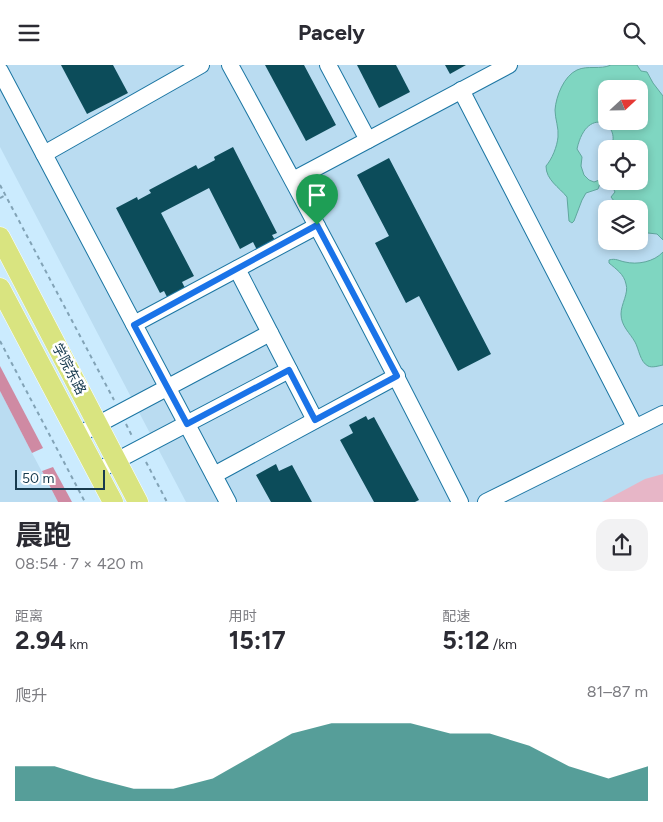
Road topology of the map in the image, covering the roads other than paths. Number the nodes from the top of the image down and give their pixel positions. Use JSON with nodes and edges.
{"nodes":[{"id":1,"x":201,"y":65,"type":"edge"},
{"id":2,"x":230,"y":65,"type":"edge"},
{"id":3,"x":328,"y":65,"type":"edge"},
{"id":4,"x":509,"y":65,"type":"edge"},
{"id":5,"x":0,"y":71,"type":"edge"},
{"id":6,"x":461,"y":90,"type":"junction"},
{"id":7,"x":368,"y":140,"type":"junction"},
{"id":8,"x":44,"y":154,"type":"junction"},
{"id":9,"x":293,"y":180,"type":"junction"},
{"id":10,"x":317,"y":225,"type":"junction"},
{"id":11,"x":0,"y":237,"type":"edge"},
{"id":12,"x":237,"y":269,"type":"junction"},
{"id":13,"x":0,"y":288,"type":"edge"},
{"id":14,"x":134,"y":325,"type":"junction"},
{"id":15,"x":270,"y":333,"type":"junction"},
{"id":16,"x":289,"y":370,"type":"junction"},
{"id":17,"x":397,"y":376,"type":"junction"},
{"id":18,"x":167,"y":387,"type":"junction"},
{"id":19,"x":663,"y":414,"type":"edge"},
{"id":20,"x":315,"y":420,"type":"junction"},
{"id":21,"x":98,"y":424,"type":"junction"},
{"id":22,"x":187,"y":424,"type":"junction"},
{"id":23,"x":635,"y":427,"type":"junction"},
{"id":24,"x":78,"y":435,"type":"junction"},
{"id":25,"x":117,"y":461,"type":"junction"},
{"id":26,"x":97,"y":471,"type":"junction"},
{"id":27,"x":214,"y":475,"type":"junction"},
{"id":28,"x":113,"y":502,"type":"edge"},
{"id":29,"x":138,"y":502,"type":"edge"},
{"id":30,"x":228,"y":502,"type":"edge"},
{"id":31,"x":460,"y":502,"type":"edge"},
{"id":32,"x":486,"y":502,"type":"edge"}],
"edges":[{"from":1,"to":8,"type":"lane"},
{"from":2,"to":9,"type":"lane"},
{"from":3,"to":7,"type":"lane"},
{"from":4,"to":6,"type":"lane"},
{"from":5,"to":8,"type":"lane"},
{"from":6,"to":7,"type":"lane"},
{"from":6,"to":23,"type":"lane"},
{"from":7,"to":9,"type":"lane"},
{"from":8,"to":14,"type":"lane"},
{"from":9,"to":10,"type":"lane"},
{"from":10,"to":12,"type":"lane"},
{"from":10,"to":17,"type":"lane"},
{"from":11,"to":21,"type":"main road","name":"学院东路"},
{"from":12,"to":14,"type":"lane"},
{"from":12,"to":15,"type":"lane"},
{"from":13,"to":24,"type":"main road","name":"学院东路"},
{"from":14,"to":18,"type":"lane"},
{"from":15,"to":16,"type":"lane"},
{"from":15,"to":18,"type":"lane"},
{"from":16,"to":20,"type":"lane"},
{"from":16,"to":22,"type":"lane"},
{"from":17,"to":20,"type":"lane"},
{"from":17,"to":31,"type":"lane"},
{"from":18,"to":21,"type":"lane"},
{"from":18,"to":22,"type":"lane"},
{"from":19,"to":23,"type":"lane"},
{"from":20,"to":27,"type":"lane"},
{"from":21,"to":24,"type":"lane"},
{"from":21,"to":25,"type":"main road","name":"学院东路"},
{"from":22,"to":25,"type":"lane"},
{"from":22,"to":27,"type":"lane"},
{"from":23,"to":32,"type":"lane"},
{"from":24,"to":26,"type":"main road","name":"学院东路"},
{"from":25,"to":26,"type":"lane"},
{"from":25,"to":29,"type":"main road","name":"学院东路"},
{"from":26,"to":28,"type":"main road","name":"学院东路"},
{"from":27,"to":30,"type":"lane"}]}
